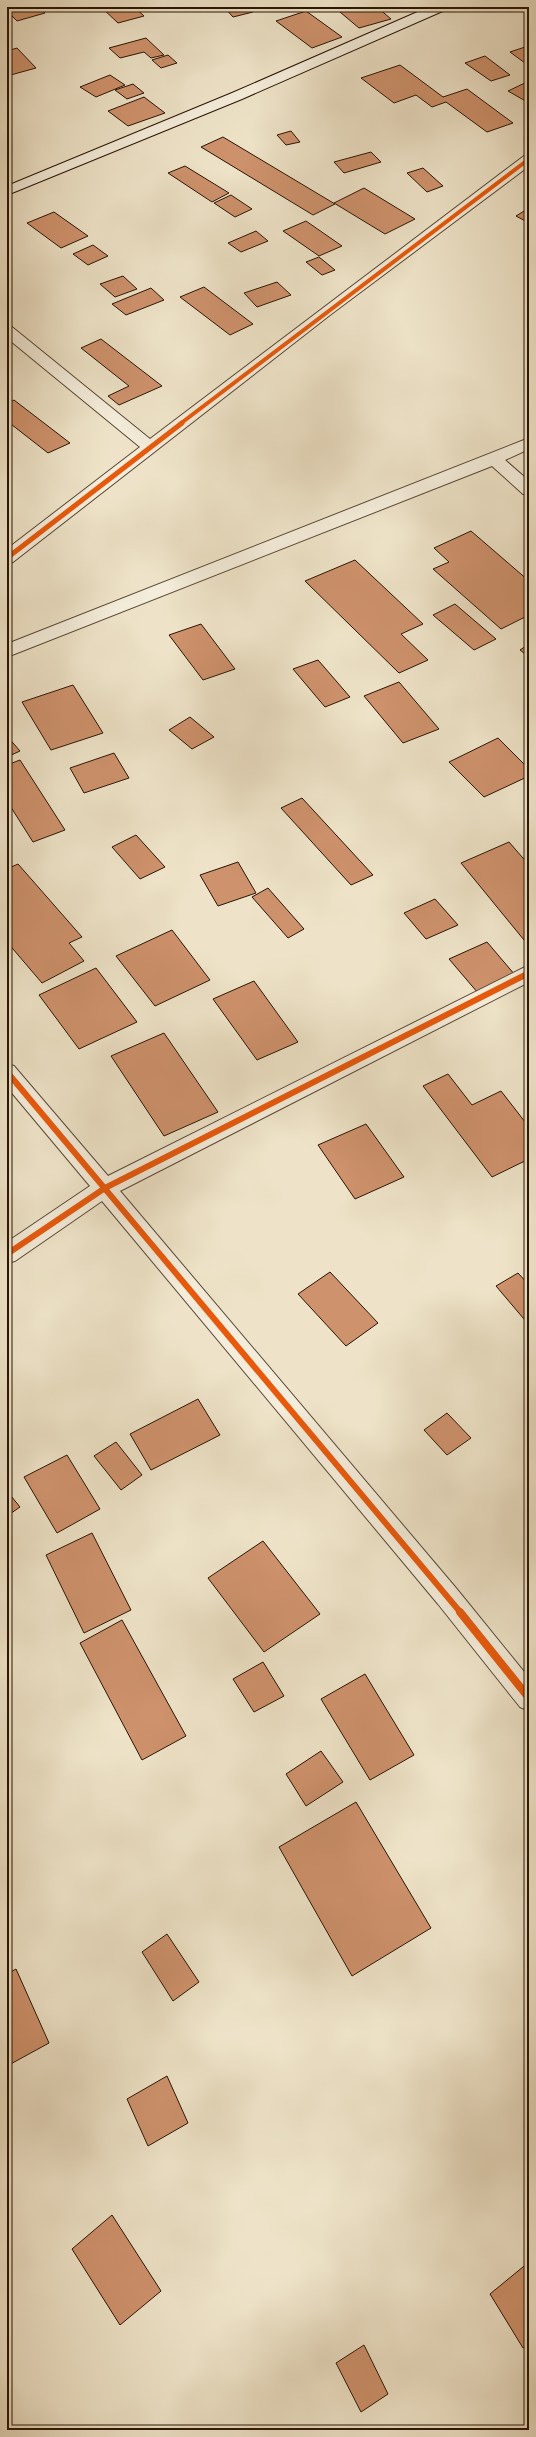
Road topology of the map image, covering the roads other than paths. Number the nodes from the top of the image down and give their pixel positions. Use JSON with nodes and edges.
{"nodes":[{"id":1,"x":440,"y":7,"type":"edge"},
{"id":2,"x":529,"y":159,"type":"edge"},
{"id":3,"x":7,"y":191,"type":"edge"},
{"id":4,"x":7,"y":330,"type":"edge"},
{"id":5,"x":529,"y":443,"type":"edge"},
{"id":6,"x":150,"y":447,"type":"junction"},
{"id":7,"x":494,"y":459,"type":"junction"},
{"id":8,"x":529,"y":490,"type":"edge"},
{"id":9,"x":7,"y":558,"type":"edge"},
{"id":10,"x":7,"y":651,"type":"edge"},
{"id":11,"x":529,"y":973,"type":"edge"},
{"id":12,"x":7,"y":1072,"type":"edge"},
{"id":13,"x":105,"y":1188,"type":"junction"},
{"id":14,"x":7,"y":1254,"type":"edge"},
{"id":15,"x":529,"y":1698,"type":"edge"}],
"edges":[{"from":1,"to":3,"type":"street"},
{"from":2,"to":6,"type":"street"},
{"from":4,"to":6,"type":"street"},
{"from":5,"to":7,"type":"street"},
{"from":6,"to":9,"type":"street"},
{"from":7,"to":8,"type":"street"},
{"from":7,"to":10,"type":"street"},
{"from":11,"to":13,"type":"street"},
{"from":12,"to":13,"type":"street"},
{"from":13,"to":14,"type":"street"},
{"from":13,"to":15,"type":"street"}]}
